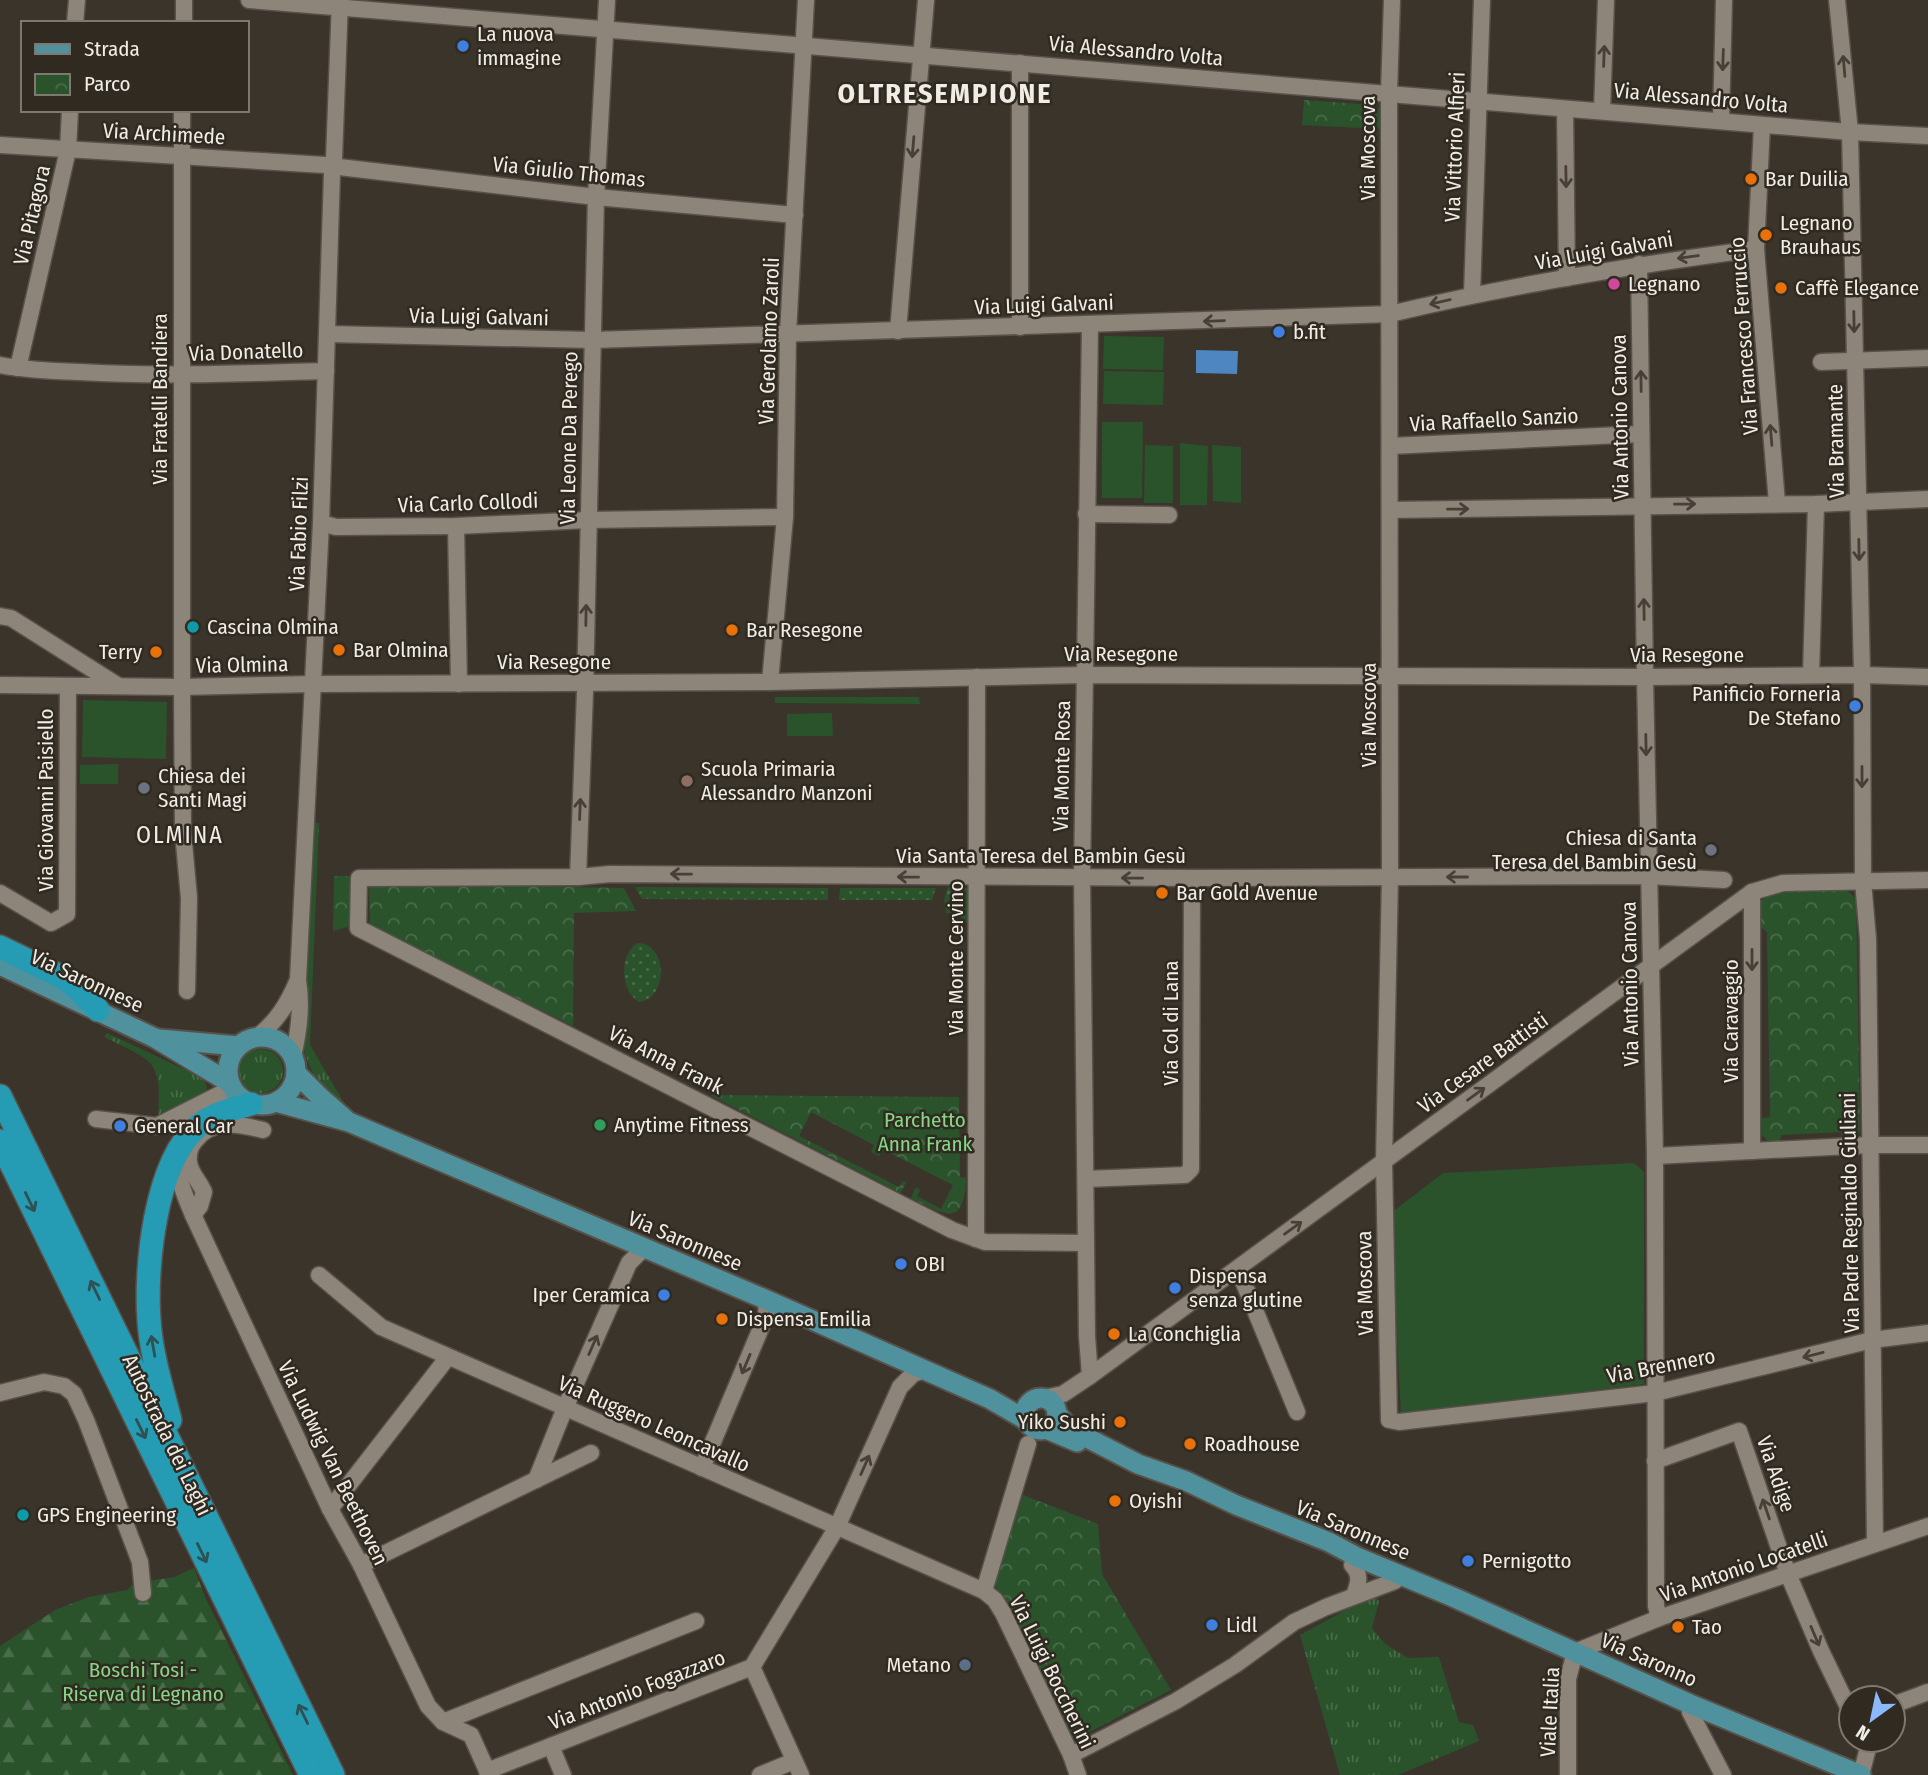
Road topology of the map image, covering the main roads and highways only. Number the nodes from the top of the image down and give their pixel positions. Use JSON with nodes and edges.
{"nodes":[{"id":1,"x":0,"y":947,"type":"edge"},
{"id":2,"x":0,"y":965,"type":"edge"},
{"id":3,"x":98,"y":1010,"type":"junction"},
{"id":4,"x":155,"y":1038,"type":"junction"},
{"id":5,"x":238,"y":1046,"type":"junction"},
{"id":6,"x":295,"y":1065,"type":"junction"},
{"id":7,"x":231,"y":1086,"type":"junction"},
{"id":8,"x":0,"y":1096,"type":"edge"},
{"id":9,"x":276,"y":1102,"type":"junction"},
{"id":10,"x":251,"y":1104,"type":"junction"},
{"id":11,"x":349,"y":1122,"type":"junction"},
{"id":12,"x":0,"y":1141,"type":"edge"},
{"id":13,"x":1042,"y":1417,"type":"junction"},
{"id":14,"x":179,"y":1461,"type":"junction"},
{"id":15,"x":1419,"y":1584,"type":"junction"},
{"id":16,"x":311,"y":1775,"type":"edge"},
{"id":17,"x":333,"y":1775,"type":"edge"},
{"id":18,"x":1861,"y":1775,"type":"edge"}],
"edges":[{"from":1,"to":3,"type":"highway"},
{"from":2,"to":3,"type":"main road","name":"Via Saronnese"},
{"from":3,"to":4,"type":"main road","name":"Via Saronnese"},
{"from":4,"to":5,"type":"main road","name":"Via Saronnese"},
{"from":4,"to":7,"type":"main road","name":"Via Saronnese"},
{"from":5,"to":6,"type":"main road","name":"Via Saronnese"},
{"from":5,"to":7,"type":"main road"},
{"from":6,"to":9,"type":"main road"},
{"from":6,"to":11,"type":"main road","name":"Via Saronnese"},
{"from":7,"to":10,"type":"main road","name":"Via Saronnese"},
{"from":14,"to":8,"type":"highway","name":"Autostrada dei Laghi","one_way":true},
{"from":9,"to":10,"type":"main road","name":"Via Saronnese"},
{"from":9,"to":11,"type":"main road","name":"Via Saronnese"},
{"from":14,"to":10,"type":"highway","one_way":true},
{"from":11,"to":13,"type":"main road","name":"Via Saronnese"},
{"from":12,"to":16,"type":"highway","name":"Autostrada dei Laghi","one_way":true},
{"from":13,"to":15,"type":"main road","name":"Via Saronnese"},
{"from":13,"to":15,"type":"main road","name":"Via Saronnese"},
{"from":17,"to":14,"type":"highway","name":"Autostrada dei Laghi","one_way":true},
{"from":15,"to":18,"type":"main road","name":"Via Saronno"}]}
